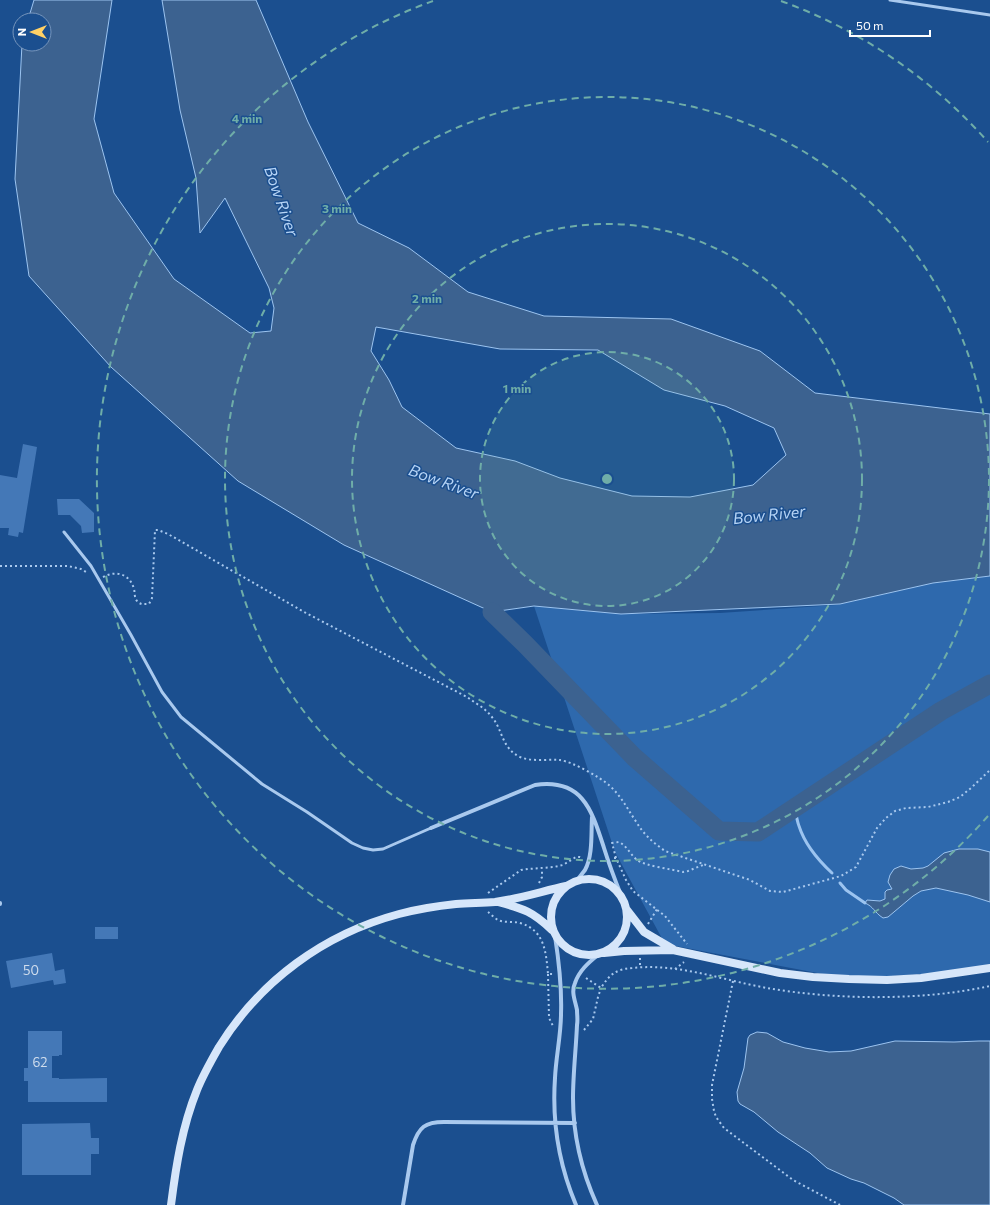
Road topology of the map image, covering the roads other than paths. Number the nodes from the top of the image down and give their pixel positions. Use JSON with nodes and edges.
{"nodes":[{"id":1,"x":890,"y":0,"type":"edge"},
{"id":2,"x":990,"y":15,"type":"edge"},
{"id":3,"x":64,"y":532,"type":"dead end"},
{"id":4,"x":592,"y":815,"type":"junction"},
{"id":5,"x":432,"y":828,"type":"joint"},
{"id":6,"x":577,"y":881,"type":"junction"},
{"id":7,"x":566,"y":886,"type":"junction"},
{"id":8,"x":621,"y":895,"type":"junction"},
{"id":9,"x":495,"y":902,"type":"junction"},
{"id":10,"x":627,"y":910,"type":"junction"},
{"id":11,"x":554,"y":933,"type":"junction"},
{"id":12,"x":674,"y":950,"type":"junction"},
{"id":13,"x":601,"y":954,"type":"junction"},
{"id":14,"x":990,"y":968,"type":"edge"},
{"id":15,"x":555,"y":1123,"type":"junction"},
{"id":16,"x":574,"y":1123,"type":"junction"},
{"id":17,"x":171,"y":1205,"type":"edge"},
{"id":18,"x":403,"y":1205,"type":"edge"},
{"id":19,"x":576,"y":1205,"type":"edge"},
{"id":20,"x":597,"y":1205,"type":"edge"}],
"edges":[{"from":1,"to":2,"type":"lane"},
{"from":3,"to":5,"type":"lane"},
{"from":4,"to":5,"type":"street"},
{"from":4,"to":6,"type":"street"},
{"from":4,"to":8,"type":"street"},
{"from":6,"to":7,"type":"main road"},
{"from":6,"to":8,"type":"main road"},
{"from":7,"to":9,"type":"main road"},
{"from":7,"to":11,"type":"main road"},
{"from":8,"to":10,"type":"main road"},
{"from":9,"to":11,"type":"main road"},
{"from":9,"to":17,"type":"main road"},
{"from":10,"to":12,"type":"main road"},
{"from":10,"to":13,"type":"main road"},
{"from":11,"to":13,"type":"main road"},
{"from":11,"to":15,"type":"street"},
{"from":12,"to":13,"type":"main road"},
{"from":12,"to":14,"type":"main road"},
{"from":13,"to":16,"type":"street"},
{"from":15,"to":16,"type":"street"},
{"from":15,"to":18,"type":"street"},
{"from":15,"to":19,"type":"street"},
{"from":16,"to":20,"type":"street"}]}
